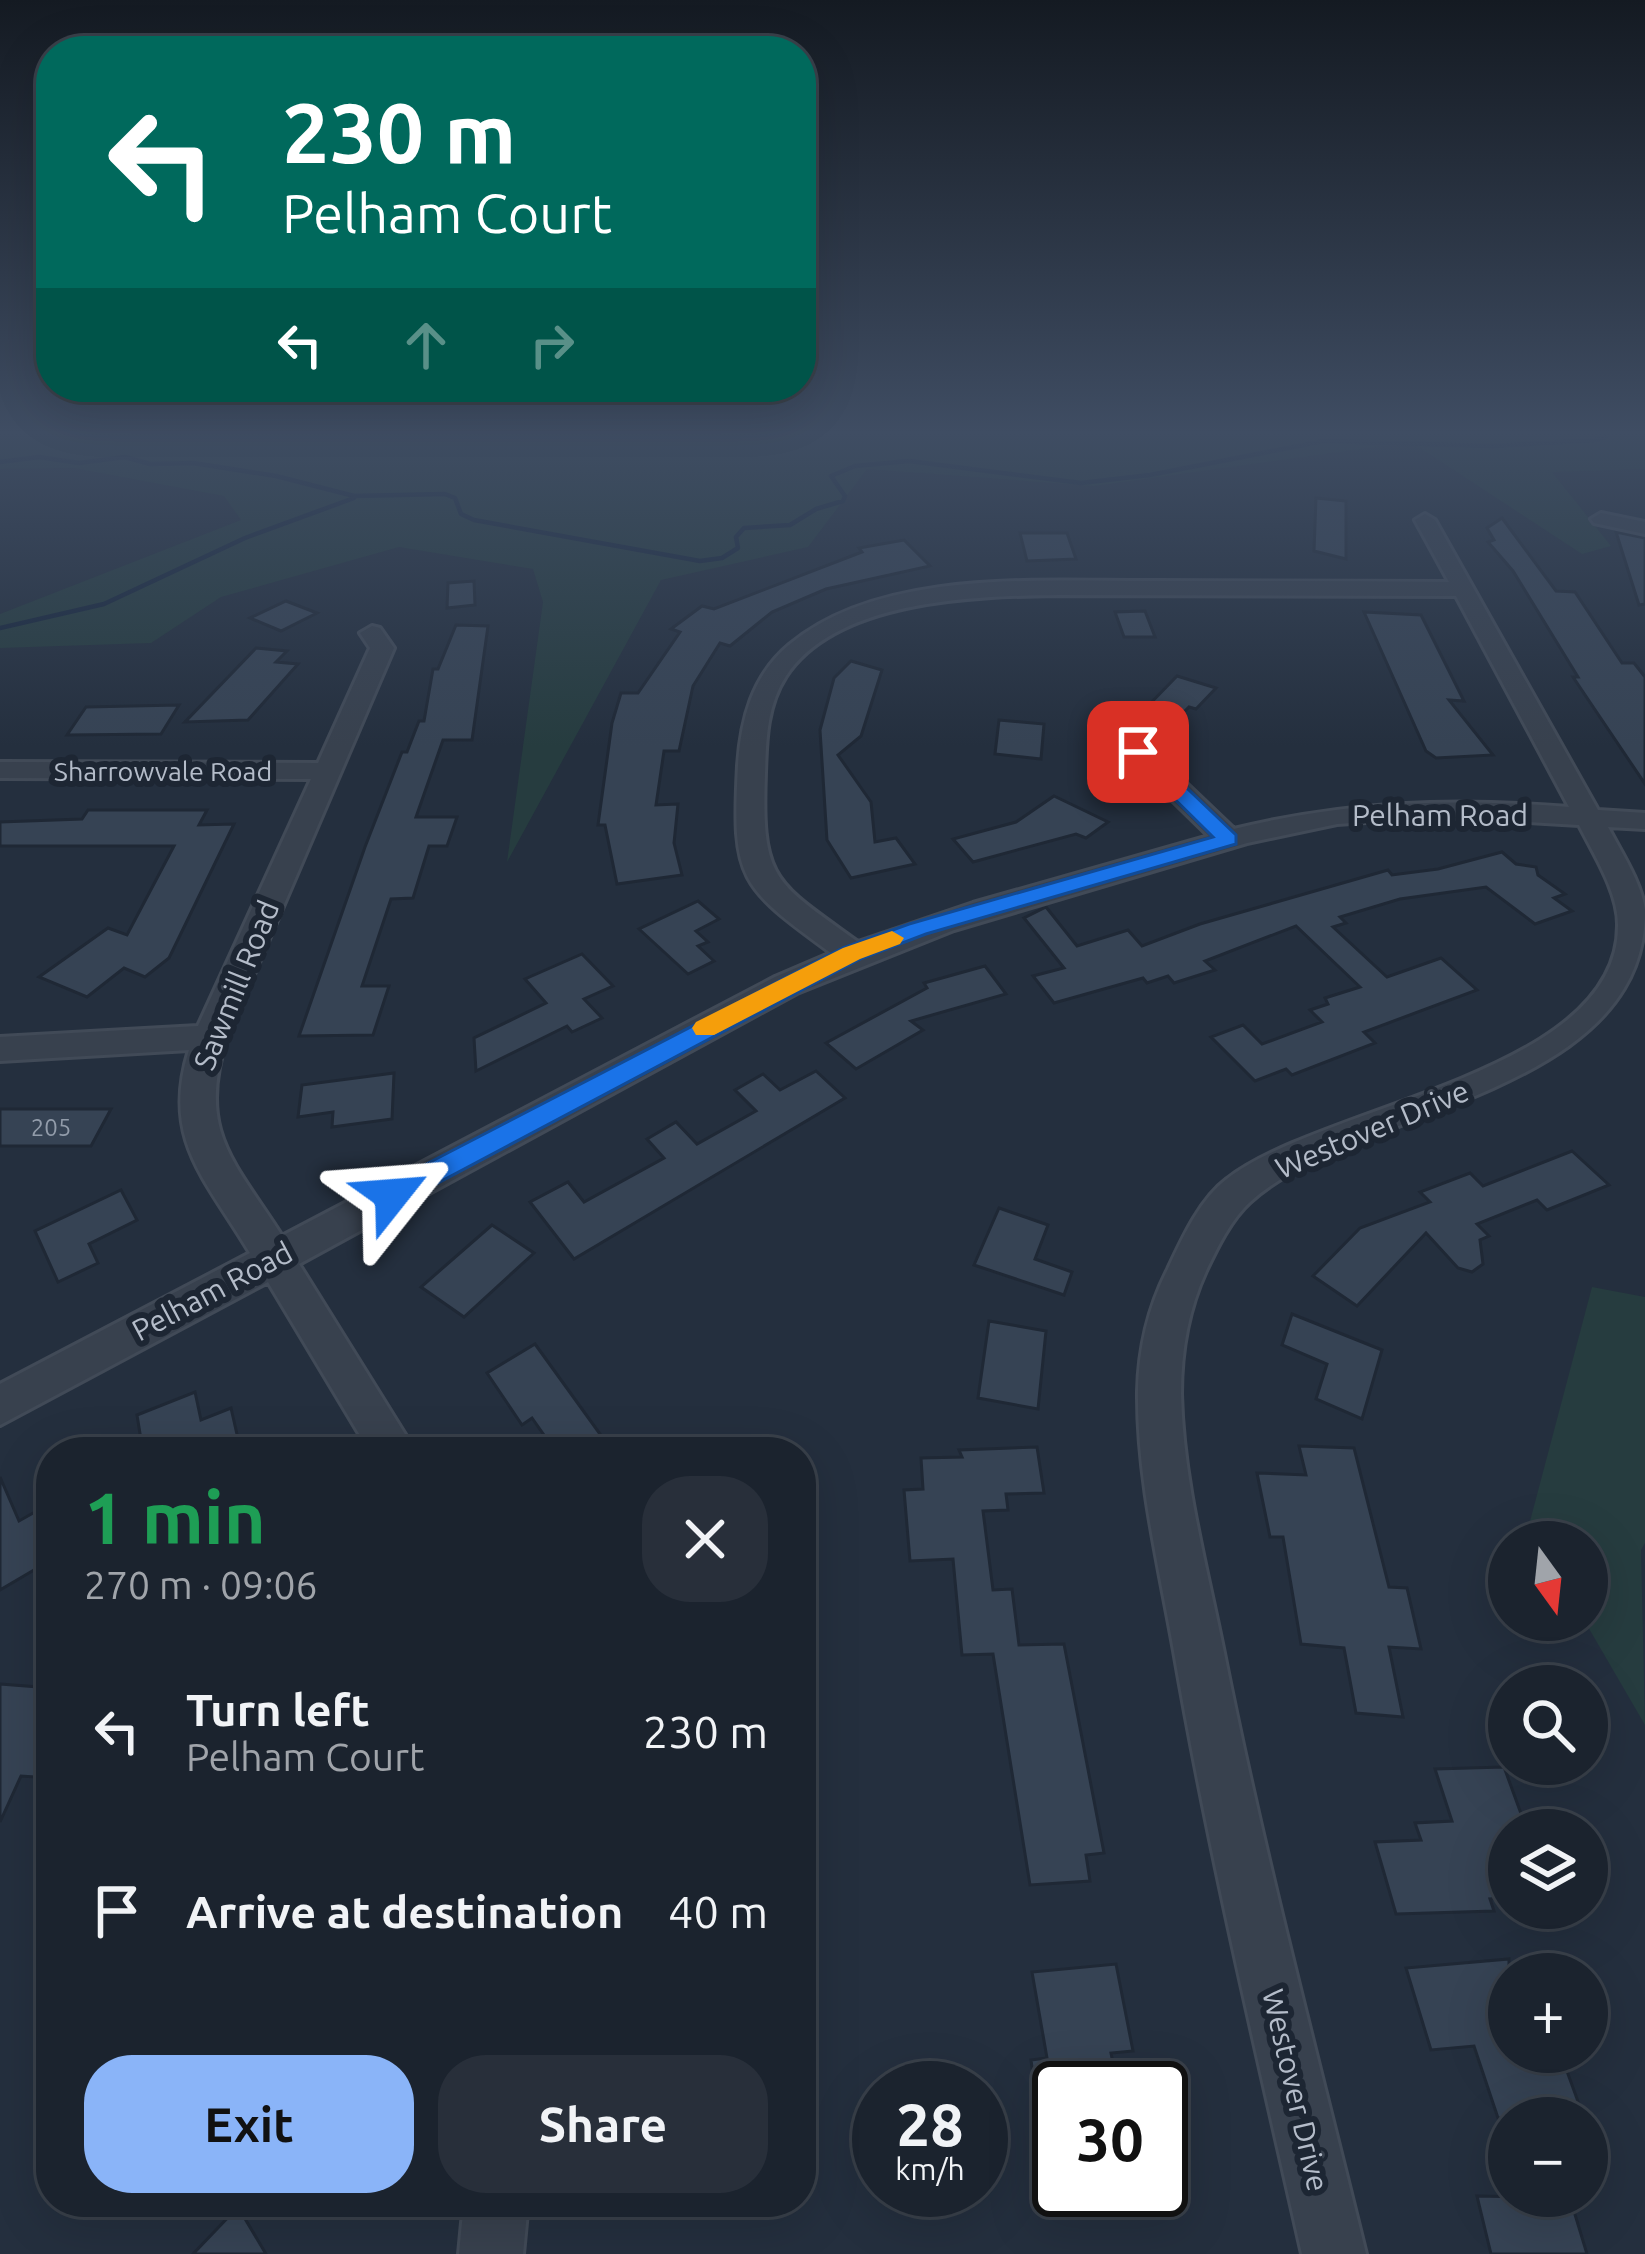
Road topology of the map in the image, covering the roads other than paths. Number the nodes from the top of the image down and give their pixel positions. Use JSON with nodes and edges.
{"nodes":[{"id":1,"x":1434,"y":536,"type":"edge"},
{"id":2,"x":1463,"y":589,"type":"junction"},
{"id":3,"x":372,"y":633,"type":"dead end"},
{"id":4,"x":1138,"y":752,"type":"dead end"},
{"id":5,"x":0,"y":770,"type":"edge"},
{"id":6,"x":325,"y":771,"type":"junction"},
{"id":7,"x":1589,"y":818,"type":"junction"},
{"id":8,"x":1645,"y":821,"type":"edge"},
{"id":9,"x":1228,"y":839,"type":"junction"},
{"id":10,"x":852,"y":953,"type":"junction"},
{"id":11,"x":210,"y":1036,"type":"junction"},
{"id":12,"x":0,"y":1049,"type":"edge"},
{"id":13,"x":274,"y":1258,"type":"junction"},
{"id":14,"x":0,"y":1406,"type":"edge"},
{"id":15,"x":385,"y":1437,"type":"edge"},
{"id":16,"x":495,"y":2217,"type":"edge"},
{"id":17,"x":491,"y":2254,"type":"edge"},
{"id":18,"x":1334,"y":2254,"type":"edge"}],
"edges":[{"from":1,"to":2,"type":"street","name":"Westover Drive"},
{"from":2,"to":7,"type":"street","name":"Westover Drive"},
{"from":2,"to":10,"type":"street"},
{"from":3,"to":6,"type":"street","name":"Sawmill Road"},
{"from":4,"to":9,"type":"street"},
{"from":5,"to":6,"type":"street","name":"Sharrowvale Road"},
{"from":6,"to":11,"type":"street","name":"Sawmill Road"},
{"from":7,"to":8,"type":"street","name":"Pelham Road"},
{"from":7,"to":9,"type":"street","name":"Pelham Road"},
{"from":7,"to":18,"type":"street","name":"Westover Drive"},
{"from":9,"to":10,"type":"street","name":"Pelham Road"},
{"from":10,"to":13,"type":"street","name":"Pelham Road"},
{"from":11,"to":12,"type":"street"},
{"from":11,"to":13,"type":"street","name":"Sawmill Road"},
{"from":13,"to":14,"type":"street","name":"Pelham Road"},
{"from":13,"to":15,"type":"street","name":"Sawmill Road"},
{"from":16,"to":17,"type":"street"}]}
